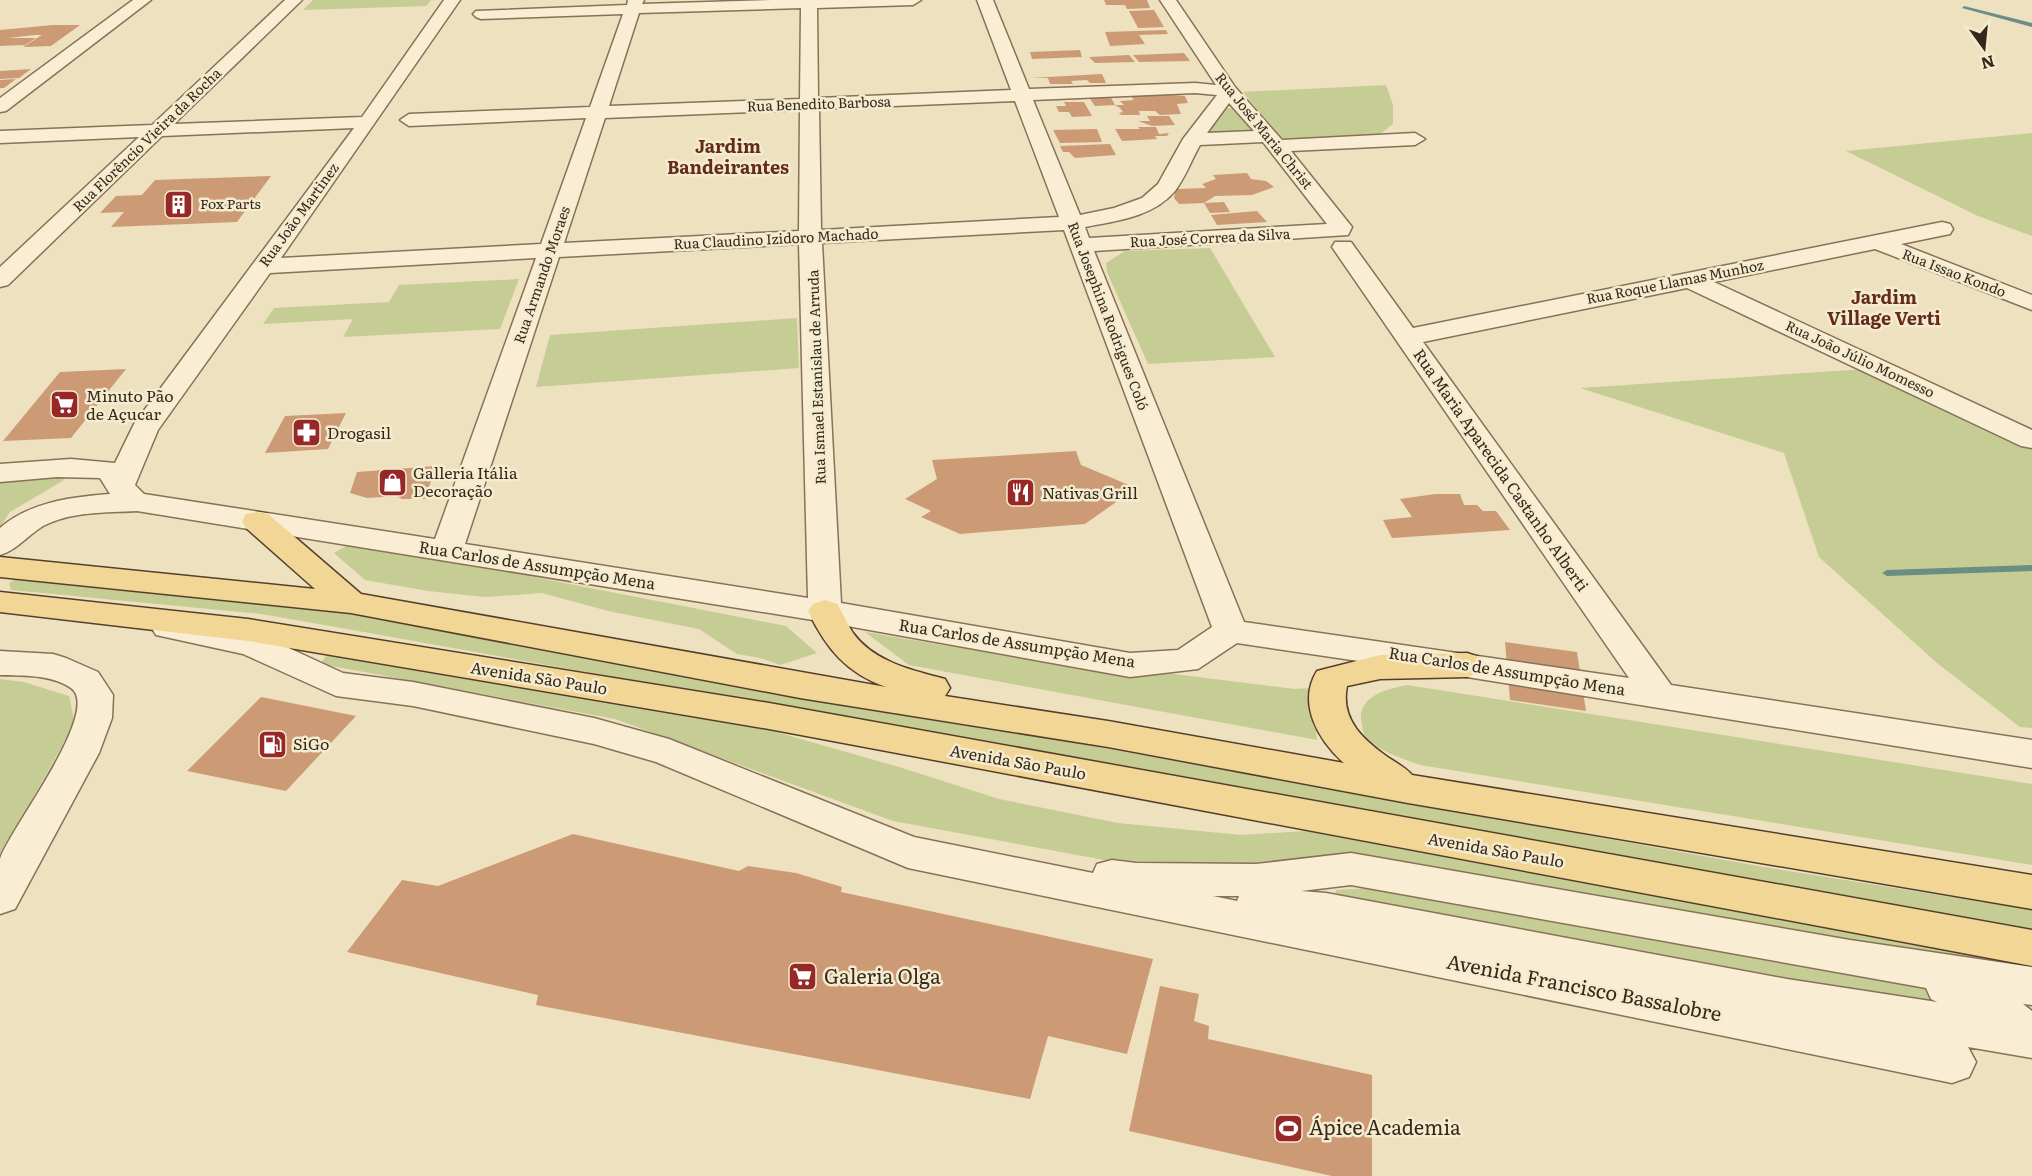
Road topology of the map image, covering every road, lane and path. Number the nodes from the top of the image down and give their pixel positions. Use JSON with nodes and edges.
{"nodes":[{"id":1,"x":143,"y":0,"type":"edge"},
{"id":2,"x":294,"y":0,"type":"edge"},
{"id":3,"x":452,"y":0,"type":"edge"},
{"id":4,"x":913,"y":0,"type":"edge"},
{"id":5,"x":985,"y":0,"type":"edge"},
{"id":6,"x":1169,"y":0,"type":"edge"},
{"id":7,"x":809,"y":2,"type":"edge"},
{"id":8,"x":634,"y":4,"type":"edge"},
{"id":9,"x":481,"y":14,"type":"dead end"},
{"id":10,"x":1228,"y":91,"type":"junction"},
{"id":11,"x":1020,"y":95,"type":"junction"},
{"id":12,"x":811,"y":104,"type":"junction"},
{"id":13,"x":0,"y":107,"type":"edge"},
{"id":14,"x":597,"y":112,"type":"junction"},
{"id":15,"x":409,"y":120,"type":"dead end"},
{"id":16,"x":368,"y":122,"type":"junction"},
{"id":17,"x":157,"y":131,"type":"junction"},
{"id":18,"x":0,"y":137,"type":"edge"},
{"id":19,"x":1193,"y":139,"type":"junction"},
{"id":20,"x":1415,"y":139,"type":"dead end"},
{"id":21,"x":1273,"y":141,"type":"junction"},
{"id":22,"x":1941,"y":229,"type":"dead end"},
{"id":23,"x":1076,"y":234,"type":"junction"},
{"id":24,"x":810,"y":236,"type":"junction"},
{"id":25,"x":1342,"y":239,"type":"junction"},
{"id":26,"x":1876,"y":242,"type":"junction"},
{"id":27,"x":550,"y":251,"type":"junction"},
{"id":28,"x":262,"y":266,"type":"junction"},
{"id":29,"x":1688,"y":279,"type":"junction"},
{"id":30,"x":0,"y":280,"type":"edge"},
{"id":31,"x":2032,"y":303,"type":"edge"},
{"id":32,"x":1408,"y":337,"type":"junction"},
{"id":33,"x":144,"y":430,"type":"junction"},
{"id":34,"x":2031,"y":440,"type":"edge"},
{"id":35,"x":0,"y":473,"type":"edge"},
{"id":36,"x":104,"y":480,"type":"junction"},
{"id":37,"x":38,"y":515,"type":"junction"},
{"id":38,"x":257,"y":521,"type":"junction"},
{"id":39,"x":0,"y":545,"type":"edge"},
{"id":40,"x":447,"y":551,"type":"junction"},
{"id":41,"x":0,"y":567,"type":"edge"},
{"id":42,"x":0,"y":602,"type":"edge"},
{"id":43,"x":351,"y":603,"type":"junction"},
{"id":44,"x":825,"y":611,"type":"junction"},
{"id":45,"x":129,"y":616,"type":"junction"},
{"id":46,"x":1231,"y":632,"type":"junction"},
{"id":47,"x":0,"y":663,"type":"edge"},
{"id":48,"x":1467,"y":665,"type":"junction"},
{"id":49,"x":1659,"y":694,"type":"junction"},
{"id":50,"x":1108,"y":734,"type":"junction"},
{"id":51,"x":2032,"y":754,"type":"edge"},
{"id":52,"x":1408,"y":789,"type":"junction"},
{"id":53,"x":908,"y":852,"type":"junction"},
{"id":54,"x":2032,"y":892,"type":"edge"},
{"id":55,"x":0,"y":897,"type":"edge"},
{"id":56,"x":1217,"y":915,"type":"junction"},
{"id":57,"x":2032,"y":948,"type":"edge"},
{"id":58,"x":1850,"y":958,"type":"junction"},
{"id":59,"x":2032,"y":986,"type":"edge"},
{"id":60,"x":2032,"y":1038,"type":"edge"},
{"id":61,"x":1952,"y":1062,"type":"dead end"}],
"edges":[{"from":1,"to":13,"type":"street"},
{"from":2,"to":17,"type":"street","name":"Rua Florêncio Vieira da Rocha"},
{"from":3,"to":16,"type":"street","name":"Rua João Martinez"},
{"from":4,"to":7,"type":"street"},
{"from":5,"to":11,"type":"street","name":"Rua Josephina Rodrigues Coló"},
{"from":6,"to":10,"type":"street","name":"Rua José Maria Christ"},
{"from":7,"to":8,"type":"street"},
{"from":7,"to":12,"type":"street","name":"Rua Ismael Estanislau de Arruda"},
{"from":8,"to":9,"type":"street"},
{"from":8,"to":14,"type":"street","name":"Rua Armando Moraes"},
{"from":10,"to":11,"type":"street","name":"Rua Benedito Barbosa"},
{"from":10,"to":19,"type":"street","name":"Rua Claudino Izidoro Machado"},
{"from":10,"to":21,"type":"street","name":"Rua José Maria Christ"},
{"from":11,"to":12,"type":"street","name":"Rua Benedito Barbosa"},
{"from":11,"to":23,"type":"street","name":"Rua Josephina Rodrigues Coló"},
{"from":12,"to":14,"type":"street","name":"Rua Benedito Barbosa"},
{"from":12,"to":24,"type":"street","name":"Rua Ismael Estanislau de Arruda"},
{"from":14,"to":15,"type":"street","name":"Rua Benedito Barbosa"},
{"from":14,"to":27,"type":"street","name":"Rua Armando Moraes"},
{"from":16,"to":17,"type":"street"},
{"from":16,"to":28,"type":"street","name":"Rua João Martinez"},
{"from":17,"to":18,"type":"street"},
{"from":17,"to":30,"type":"street","name":"Rua Florêncio Vieira da Rocha"},
{"from":19,"to":21,"type":"street"},
{"from":19,"to":23,"type":"street","name":"Rua Claudino Izidoro Machado"},
{"from":20,"to":21,"type":"street"},
{"from":21,"to":25,"type":"street","name":"Rua José Maria Christ"},
{"from":22,"to":26,"type":"street","name":"Rua Roque Llamas Munhoz"},
{"from":23,"to":24,"type":"street","name":"Rua Claudino Izidoro Machado"},
{"from":23,"to":25,"type":"street","name":"Rua José Correa da Silva"},
{"from":23,"to":46,"type":"street","name":"Rua Josephina Rodrigues Coló"},
{"from":24,"to":27,"type":"street","name":"Rua Claudino Izidoro Machado"},
{"from":24,"to":44,"type":"street","name":"Rua Ismael Estanislau de Arruda"},
{"from":25,"to":32,"type":"street","name":"Rua Maria Aparecida Castanho Alberti"},
{"from":26,"to":29,"type":"street","name":"Rua Roque Llamas Munhoz"},
{"from":26,"to":31,"type":"street","name":"Rua Issao Kondo"},
{"from":27,"to":28,"type":"street","name":"Rua Claudino Izidoro Machado"},
{"from":27,"to":40,"type":"street","name":"Rua Armando Moraes"},
{"from":28,"to":33,"type":"street","name":"Rua João Martinez"},
{"from":29,"to":32,"type":"street","name":"Rua Roque Llamas Munhoz"},
{"from":29,"to":34,"type":"street","name":"Rua João Júlio Momesso"},
{"from":32,"to":49,"type":"street","name":"Rua Maria Aparecida Castanho Alberti"},
{"from":33,"to":36,"type":"street","name":"Rua João Martinez"},
{"from":33,"to":36,"type":"street","name":"Rua João Martinez"},
{"from":35,"to":36,"type":"street"},
{"from":36,"to":37,"type":"street"},
{"from":36,"to":37,"type":"street"},
{"from":36,"to":38,"type":"street","name":"Rua Carlos de Assumpção Mena"},
{"from":37,"to":39,"type":"street"},
{"from":38,"to":40,"type":"street","name":"Rua Carlos de Assumpção Mena"},
{"from":38,"to":43,"type":"main road"},
{"from":40,"to":44,"type":"street","name":"Rua Carlos de Assumpção Mena"},
{"from":41,"to":43,"type":"main road"},
{"from":42,"to":45,"type":"main road","name":"Avenida São Paulo"},
{"from":43,"to":50,"type":"main road"},
{"from":44,"to":46,"type":"street","name":"Rua Carlos de Assumpção Mena"},
{"from":44,"to":50,"type":"main road"},
{"from":45,"to":53,"type":"street"},
{"from":45,"to":57,"type":"main road","name":"Avenida São Paulo"},
{"from":46,"to":48,"type":"street","name":"Rua Carlos de Assumpção Mena"},
{"from":47,"to":55,"type":"street"},
{"from":48,"to":49,"type":"street","name":"Rua Carlos de Assumpção Mena"},
{"from":48,"to":52,"type":"main road"},
{"from":49,"to":51,"type":"street","name":"Rua Carlos de Assumpção Mena"},
{"from":50,"to":52,"type":"main road"},
{"from":52,"to":54,"type":"main road"},
{"from":53,"to":56,"type":"street","name":"Avenida Francisco Bassalobre"},
{"from":53,"to":58,"type":"street"},
{"from":56,"to":60,"type":"street"},
{"from":56,"to":61,"type":"street","name":"Avenida Francisco Bassalobre"},
{"from":58,"to":59,"type":"street"},
{"from":58,"to":60,"type":"street"}]}
